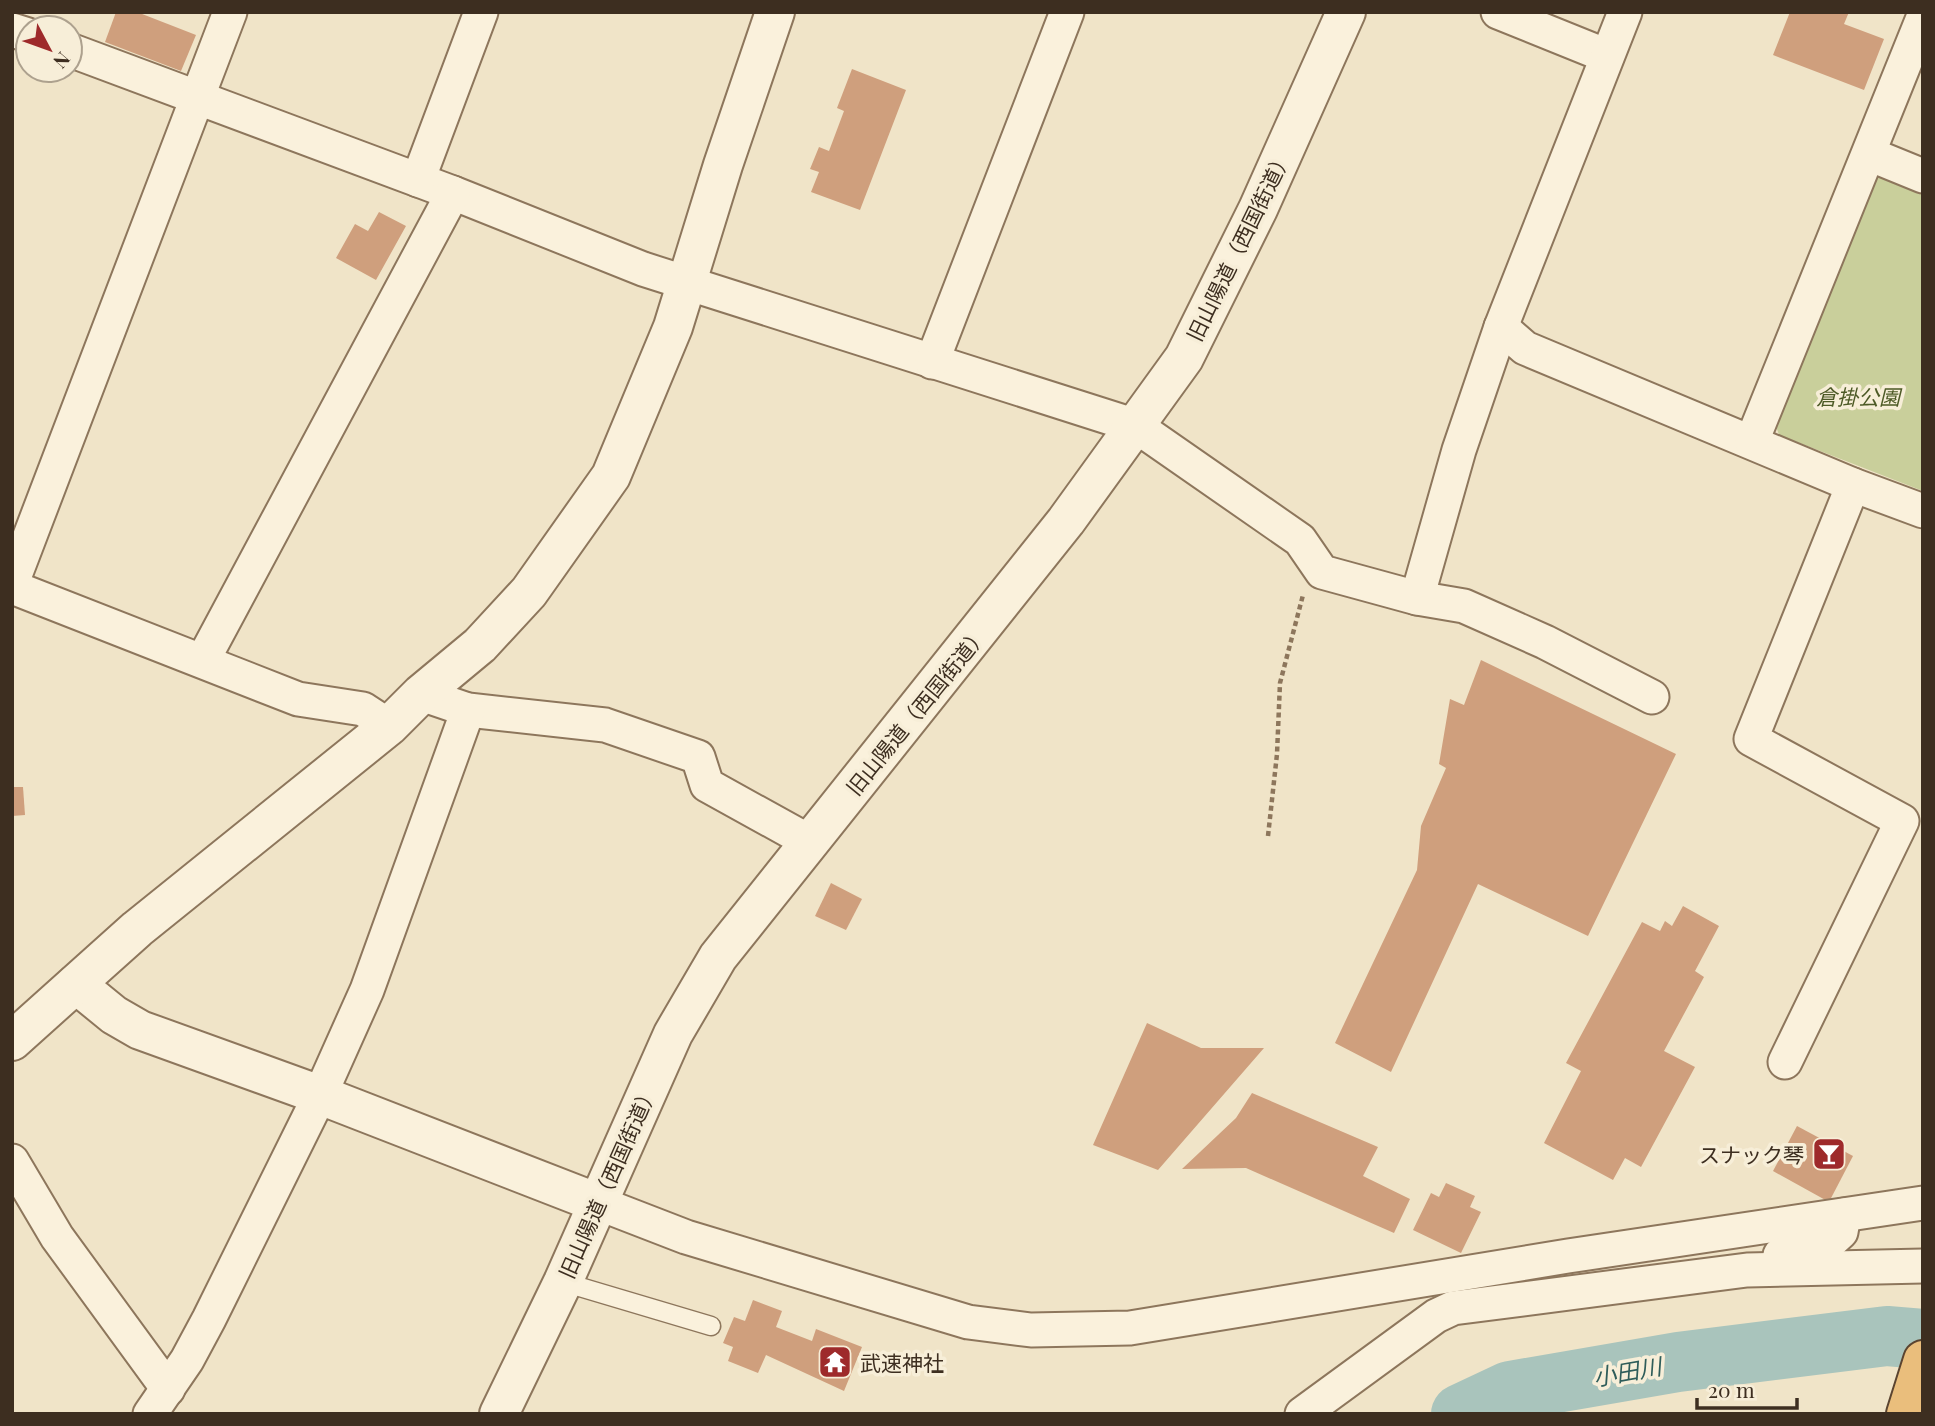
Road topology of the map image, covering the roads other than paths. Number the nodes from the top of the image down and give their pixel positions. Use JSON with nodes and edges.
{"nodes":[{"id":1,"x":230,"y":12,"type":"edge"},
{"id":2,"x":481,"y":12,"type":"edge"},
{"id":3,"x":775,"y":12,"type":"edge"},
{"id":4,"x":1067,"y":12,"type":"edge"},
{"id":5,"x":1346,"y":12,"type":"edge"},
{"id":6,"x":1497,"y":12,"type":"edge"},
{"id":7,"x":1625,"y":12,"type":"edge"},
{"id":8,"x":1923,"y":18,"type":"edge"},
{"id":9,"x":84,"y":55,"type":"edge"},
{"id":10,"x":1607,"y":56,"type":"junction"},
{"id":11,"x":200,"y":96,"type":"junction"},
{"id":12,"x":1869,"y":154,"type":"junction"},
{"id":13,"x":1923,"y":176,"type":"edge"},
{"id":14,"x":418,"y":180,"type":"junction"},
{"id":15,"x":453,"y":193,"type":"junction"},
{"id":16,"x":687,"y":283,"type":"junction"},
{"id":17,"x":1501,"y":327,"type":"junction"},
{"id":18,"x":932,"y":362,"type":"junction"},
{"id":19,"x":1136,"y":426,"type":"junction"},
{"id":20,"x":1752,"y":441,"type":"junction"},
{"id":21,"x":1853,"y":485,"type":"junction"},
{"id":22,"x":1923,"y":511,"type":"edge"},
{"id":23,"x":12,"y":585,"type":"edge"},
{"id":24,"x":1417,"y":598,"type":"junction"},
{"id":25,"x":203,"y":660,"type":"junction"},
{"id":26,"x":421,"y":694,"type":"junction"},
{"id":27,"x":1652,"y":697,"type":"dead end"},
{"id":28,"x":468,"y":710,"type":"junction"},
{"id":29,"x":389,"y":726,"type":"junction"},
{"id":30,"x":810,"y":842,"type":"junction"},
{"id":31,"x":76,"y":984,"type":"junction"},
{"id":32,"x":12,"y":1041,"type":"edge"},
{"id":33,"x":1785,"y":1062,"type":"dead end"},
{"id":34,"x":320,"y":1095,"type":"junction"},
{"id":35,"x":12,"y":1161,"type":"edge"},
{"id":36,"x":598,"y":1203,"type":"junction"},
{"id":37,"x":1923,"y":1203,"type":"edge"},
{"id":38,"x":1844,"y":1215,"type":"junction"},
{"id":39,"x":1923,"y":1266,"type":"edge"},
{"id":40,"x":1747,"y":1270,"type":"junction"},
{"id":41,"x":563,"y":1282,"type":"junction"},
{"id":42,"x":711,"y":1326,"type":"dead end"},
{"id":43,"x":1923,"y":1360,"type":"edge"},
{"id":44,"x":159,"y":1401,"type":"edge"},
{"id":45,"x":499,"y":1414,"type":"edge"},
{"id":46,"x":1302,"y":1414,"type":"edge"},
{"id":47,"x":1906,"y":1414,"type":"edge"}],
"edges":[{"from":1,"to":11,"type":"street"},
{"from":2,"to":14,"type":"street"},
{"from":3,"to":16,"type":"street"},
{"from":4,"to":18,"type":"street"},
{"from":5,"to":19,"type":"street","name":"旧山陽道（西国街道）"},
{"from":6,"to":10,"type":"street"},
{"from":7,"to":10,"type":"street"},
{"from":8,"to":12,"type":"street"},
{"from":9,"to":11,"type":"street"},
{"from":10,"to":17,"type":"street"},
{"from":11,"to":14,"type":"street"},
{"from":11,"to":23,"type":"street"},
{"from":12,"to":13,"type":"street"},
{"from":12,"to":20,"type":"street"},
{"from":14,"to":15,"type":"street"},
{"from":15,"to":16,"type":"street"},
{"from":15,"to":25,"type":"street"},
{"from":16,"to":18,"type":"street"},
{"from":16,"to":26,"type":"street"},
{"from":17,"to":20,"type":"street"},
{"from":17,"to":24,"type":"street"},
{"from":18,"to":19,"type":"street"},
{"from":19,"to":24,"type":"street"},
{"from":19,"to":30,"type":"street","name":"旧山陽道（西国街道）"},
{"from":20,"to":21,"type":"street"},
{"from":21,"to":22,"type":"street"},
{"from":21,"to":33,"type":"street"},
{"from":23,"to":25,"type":"street"},
{"from":24,"to":27,"type":"street"},
{"from":25,"to":29,"type":"street"},
{"from":26,"to":28,"type":"street"},
{"from":26,"to":29,"type":"street"},
{"from":28,"to":30,"type":"street"},
{"from":28,"to":34,"type":"street"},
{"from":29,"to":31,"type":"street"},
{"from":30,"to":36,"type":"street","name":"旧山陽道（西国街道）"},
{"from":31,"to":32,"type":"street"},
{"from":31,"to":34,"type":"street"},
{"from":34,"to":36,"type":"street"},
{"from":34,"to":44,"type":"street"},
{"from":35,"to":44,"type":"street"},
{"from":36,"to":38,"type":"street"},
{"from":36,"to":41,"type":"street","name":"旧山陽道（西国街道）"},
{"from":37,"to":38,"type":"street"},
{"from":38,"to":40,"type":"street"},
{"from":39,"to":40,"type":"street"},
{"from":40,"to":46,"type":"street"},
{"from":41,"to":42,"type":"lane"},
{"from":41,"to":45,"type":"street","name":"旧山陽道（西国街道）"},
{"from":43,"to":47,"type":"highway"}]}
